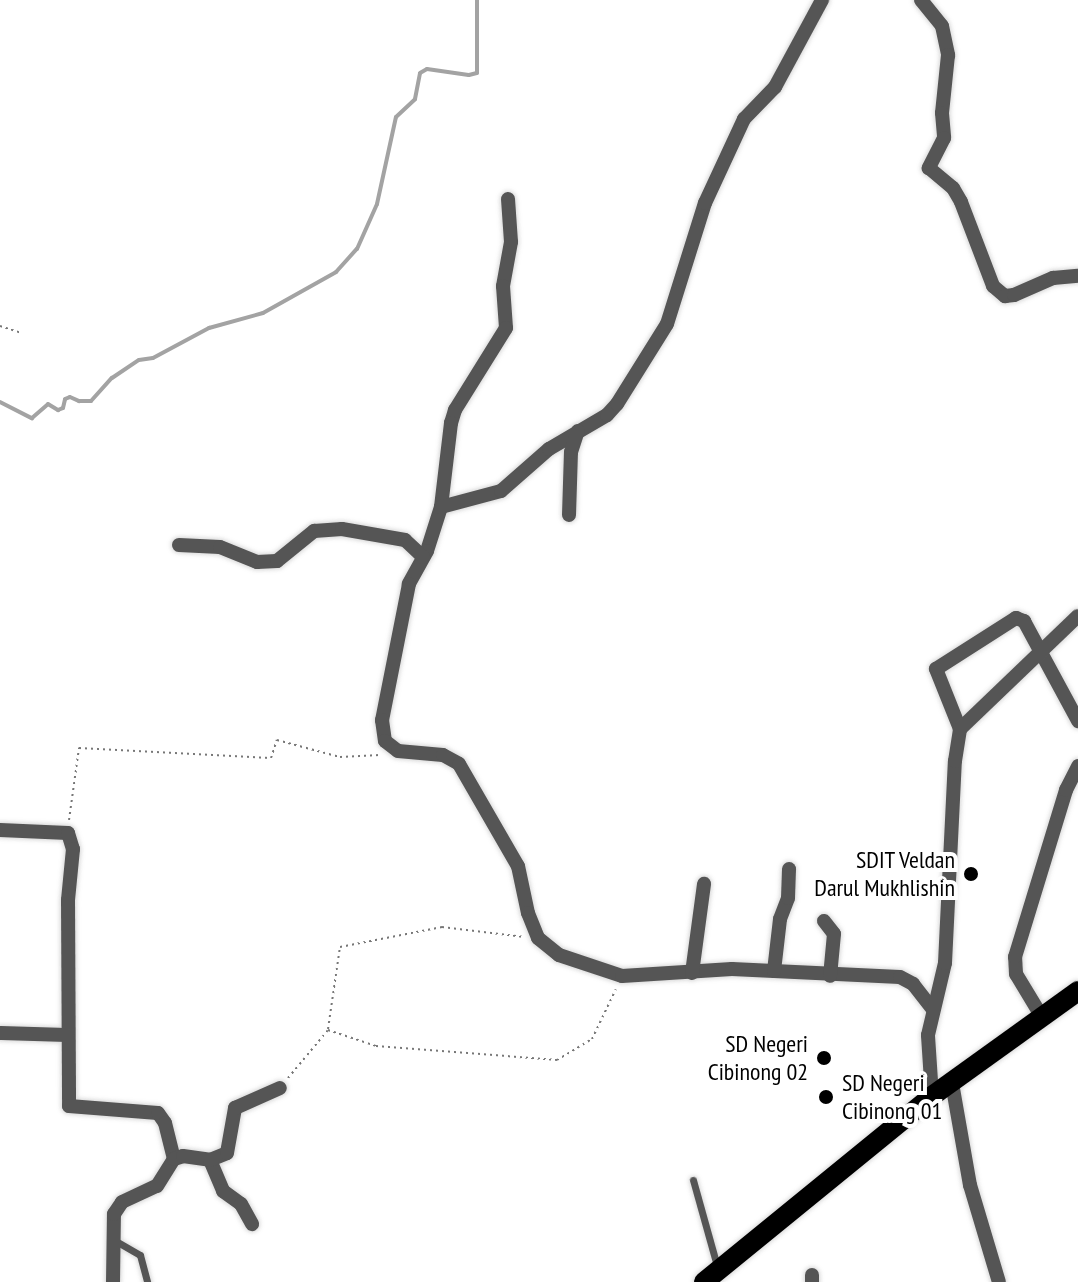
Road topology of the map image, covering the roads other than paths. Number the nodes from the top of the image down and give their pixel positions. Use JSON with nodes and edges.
{"nodes":[{"id":1,"x":822,"y":0,"type":"edge"},
{"id":2,"x":921,"y":0,"type":"edge"},
{"id":3,"x":508,"y":199,"type":"dead end"},
{"id":4,"x":1078,"y":276,"type":"edge"},
{"id":5,"x":578,"y":431,"type":"junction"},
{"id":6,"x":441,"y":507,"type":"junction"},
{"id":7,"x":569,"y":515,"type":"dead end"},
{"id":8,"x":179,"y":545,"type":"dead end"},
{"id":9,"x":423,"y":557,"type":"junction"},
{"id":10,"x":1078,"y":616,"type":"edge"},
{"id":11,"x":1038,"y":652,"type":"junction"},
{"id":12,"x":1078,"y":721,"type":"edge"},
{"id":13,"x":960,"y":729,"type":"junction"},
{"id":14,"x":1078,"y":766,"type":"edge"},
{"id":15,"x":0,"y":830,"type":"edge"},
{"id":16,"x":789,"y":869,"type":"dead end"},
{"id":17,"x":704,"y":884,"type":"dead end"},
{"id":18,"x":824,"y":921,"type":"dead end"},
{"id":19,"x":774,"y":971,"type":"junction"},
{"id":20,"x":692,"y":973,"type":"junction"},
{"id":21,"x":830,"y":976,"type":"junction"},
{"id":22,"x":1078,"y":991,"type":"edge"},
{"id":23,"x":933,"y":1010,"type":"junction"},
{"id":24,"x":1042,"y":1017,"type":"junction"},
{"id":25,"x":0,"y":1033,"type":"edge"},
{"id":26,"x":68,"y":1035,"type":"junction"},
{"id":27,"x":952,"y":1083,"type":"junction"},
{"id":28,"x":280,"y":1088,"type":"road end"},
{"id":29,"x":932,"y":1096,"type":"junction"},
{"id":30,"x":174,"y":1159,"type":"junction"},
{"id":31,"x":210,"y":1160,"type":"junction"},
{"id":32,"x":693,"y":1180,"type":"dead end"},
{"id":33,"x":252,"y":1224,"type":"dead end"},
{"id":34,"x":114,"y":1240,"type":"junction"},
{"id":35,"x":716,"y":1278,"type":"edge"},
{"id":36,"x":113,"y":1282,"type":"edge"},
{"id":37,"x":147,"y":1282,"type":"edge"},
{"id":38,"x":999,"y":1282,"type":"edge"}],
"edges":[{"from":1,"to":5,"type":"street"},
{"from":2,"to":4,"type":"street"},
{"from":3,"to":6,"type":"street"},
{"from":5,"to":6,"type":"street"},
{"from":5,"to":7,"type":"street"},
{"from":6,"to":9,"type":"street"},
{"from":8,"to":9,"type":"street"},
{"from":9,"to":20,"type":"street"},
{"from":10,"to":11,"type":"street"},
{"from":11,"to":12,"type":"street"},
{"from":11,"to":13,"type":"street"},
{"from":11,"to":13,"type":"street"},
{"from":13,"to":23,"type":"street"},
{"from":14,"to":24,"type":"street"},
{"from":15,"to":26,"type":"street"},
{"from":16,"to":19,"type":"street"},
{"from":17,"to":20,"type":"street"},
{"from":18,"to":21,"type":"street"},
{"from":19,"to":20,"type":"street"},
{"from":19,"to":21,"type":"street"},
{"from":21,"to":23,"type":"street"},
{"from":22,"to":24,"type":"main road"},
{"from":23,"to":29,"type":"street"},
{"from":24,"to":27,"type":"main road"},
{"from":25,"to":26,"type":"street"},
{"from":26,"to":30,"type":"street"},
{"from":27,"to":29,"type":"main road"},
{"from":27,"to":38,"type":"street"},
{"from":28,"to":31,"type":"street"},
{"from":29,"to":35,"type":"main road"},
{"from":30,"to":31,"type":"street"},
{"from":30,"to":34,"type":"street"},
{"from":31,"to":33,"type":"street"},
{"from":32,"to":35,"type":"lane"},
{"from":34,"to":36,"type":"street"},
{"from":34,"to":37,"type":"lane"}]}
